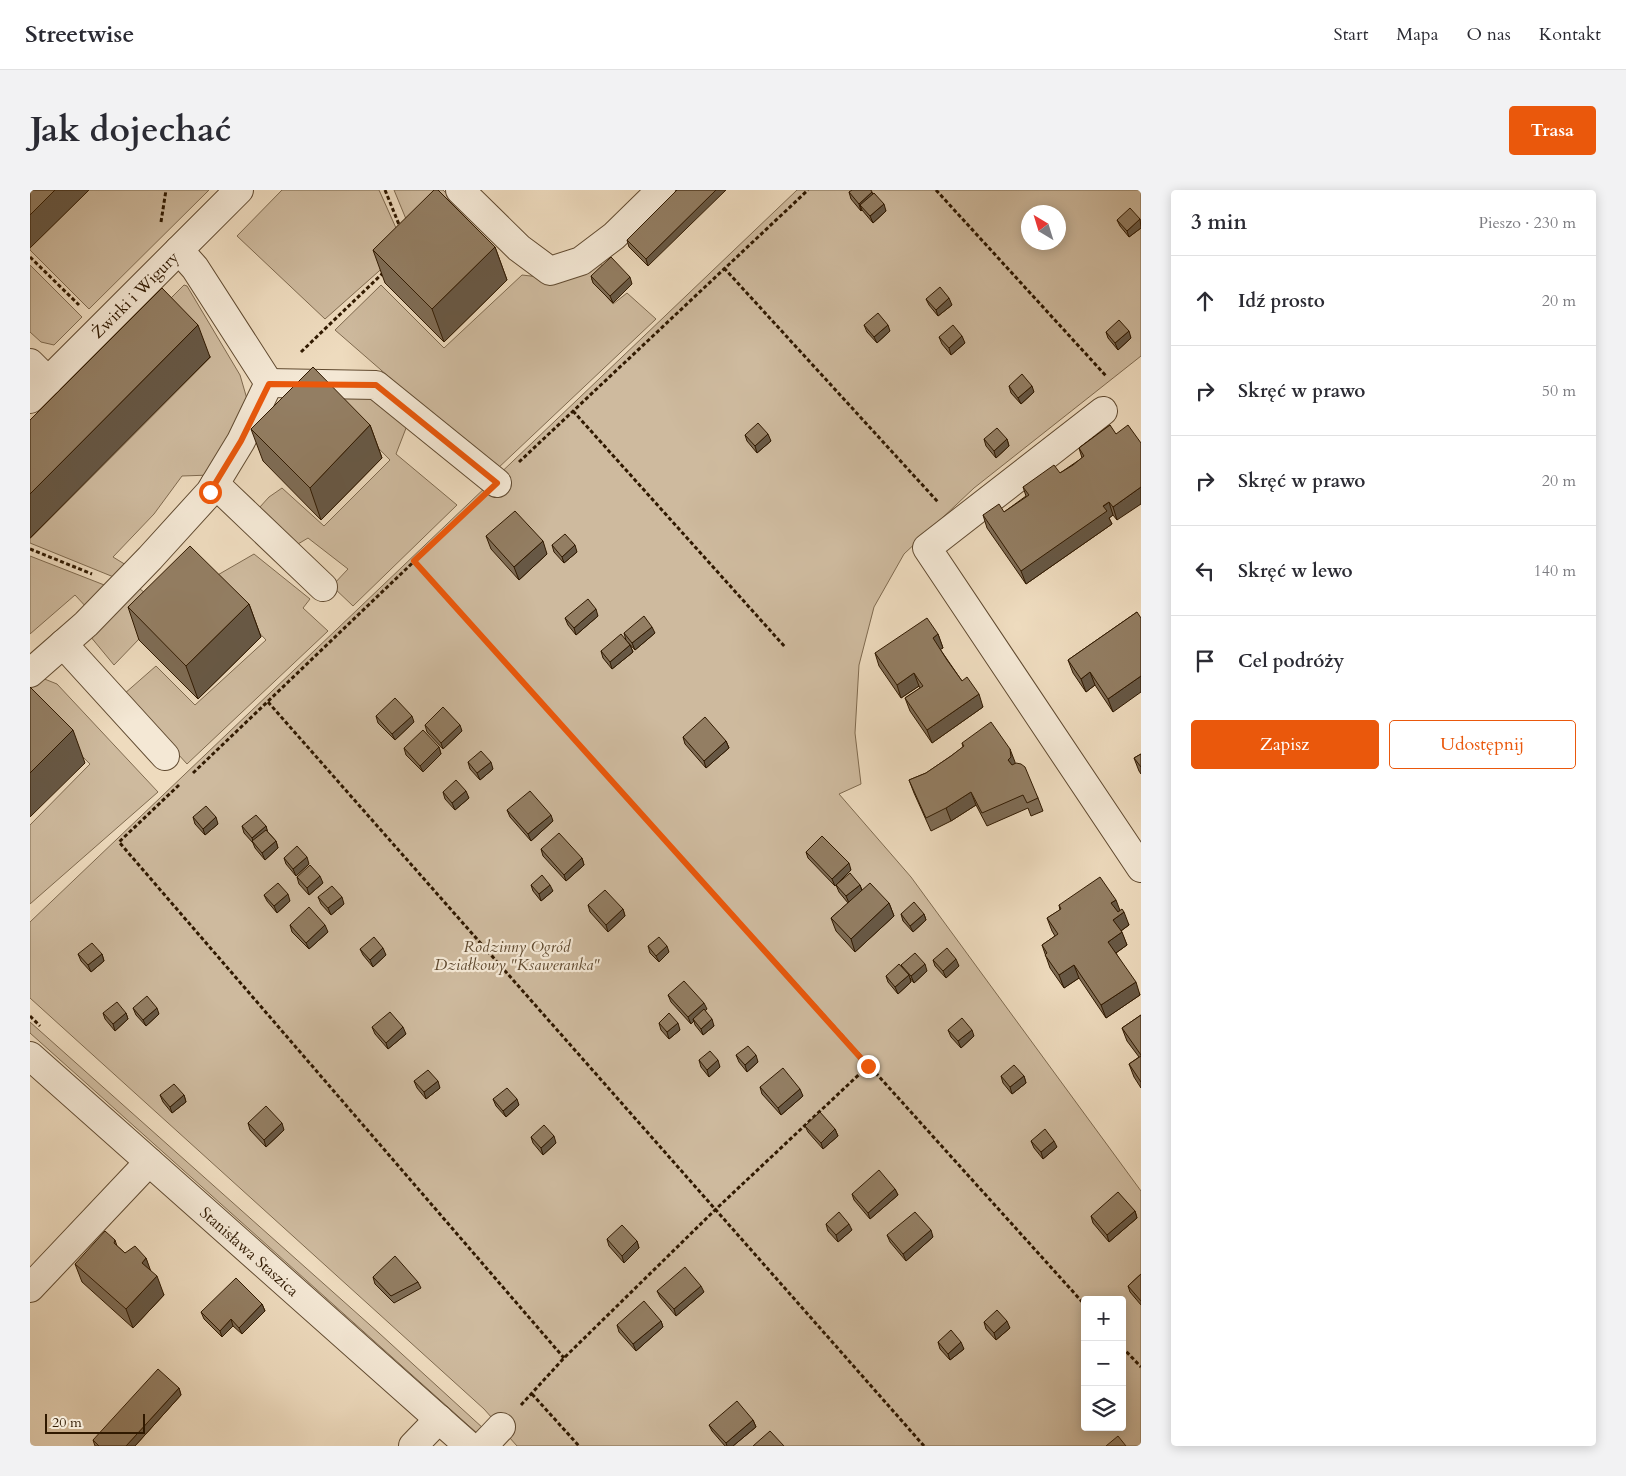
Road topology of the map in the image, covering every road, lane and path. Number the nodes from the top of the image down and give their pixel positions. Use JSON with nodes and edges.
{"nodes":[{"id":1,"x":166,"y":190,"type":"edge"},
{"id":2,"x":240,"y":190,"type":"edge"},
{"id":3,"x":385,"y":190,"type":"edge"},
{"id":4,"x":460,"y":190,"type":"edge"},
{"id":5,"x":661,"y":190,"type":"edge"},
{"id":6,"x":808,"y":190,"type":"edge"},
{"id":7,"x":936,"y":190,"type":"edge"},
{"id":8,"x":160,"y":225,"type":"dead end"},
{"id":9,"x":402,"y":231,"type":"edge"},
{"id":10,"x":179,"y":250,"type":"junction"},
{"id":11,"x":30,"y":257,"type":"edge"},
{"id":12,"x":388,"y":268,"type":"edge"},
{"id":13,"x":724,"y":268,"type":"junction"},
{"id":14,"x":84,"y":310,"type":"dead end"},
{"id":15,"x":1108,"y":377,"type":"dead end"},
{"id":16,"x":36,"y":381,"type":"edge"},
{"id":17,"x":269,"y":384,"type":"junction"},
{"id":18,"x":573,"y":411,"type":"junction"},
{"id":19,"x":1103,"y":411,"type":"dead end"},
{"id":20,"x":497,"y":483,"type":"junction"},
{"id":21,"x":215,"y":484,"type":"junction"},
{"id":22,"x":944,"y":509,"type":"dead end"},
{"id":23,"x":30,"y":549,"type":"edge"},
{"id":24,"x":414,"y":561,"type":"junction"},
{"id":25,"x":122,"y":587,"type":"junction"},
{"id":26,"x":323,"y":587,"type":"dead end"},
{"id":27,"x":63,"y":644,"type":"junction"},
{"id":28,"x":785,"y":647,"type":"dead end"},
{"id":29,"x":30,"y":673,"type":"edge"},
{"id":30,"x":268,"y":702,"type":"junction"},
{"id":31,"x":165,"y":756,"type":"dead end"},
{"id":32,"x":190,"y":776,"type":"dead end"},
{"id":33,"x":183,"y":782,"type":"dead end"},
{"id":34,"x":1141,"y":868,"type":"edge"},
{"id":35,"x":30,"y":1056,"type":"edge"},
{"id":36,"x":868,"y":1066,"type":"junction"},
{"id":37,"x":149,"y":1162,"type":"junction"},
{"id":38,"x":716,"y":1209,"type":"junction"},
{"id":39,"x":30,"y":1288,"type":"edge"},
{"id":40,"x":1081,"y":1301,"type":"edge"},
{"id":41,"x":1126,"y":1351,"type":"edge"},
{"id":42,"x":564,"y":1358,"type":"junction"},
{"id":43,"x":1141,"y":1367,"type":"edge"},
{"id":44,"x":532,"y":1394,"type":"junction"},
{"id":45,"x":439,"y":1419,"type":"junction"},
{"id":46,"x":492,"y":1437,"type":"edge"},
{"id":47,"x":413,"y":1446,"type":"edge"},
{"id":48,"x":469,"y":1446,"type":"edge"},
{"id":49,"x":579,"y":1446,"type":"edge"},
{"id":50,"x":924,"y":1446,"type":"edge"}],
"edges":[{"from":1,"to":8,"type":"path"},
{"from":2,"to":10,"type":"street","name":"Żwirki i Wigury"},
{"from":3,"to":9,"type":"path"},
{"from":4,"to":5,"type":"street"},
{"from":6,"to":13,"type":"path"},
{"from":7,"to":15,"type":"path"},
{"from":10,"to":16,"type":"street","name":"Żwirki i Wigury"},
{"from":10,"to":17,"type":"street"},
{"from":11,"to":14,"type":"path"},
{"from":12,"to":17,"type":"path"},
{"from":13,"to":18,"type":"path"},
{"from":13,"to":22,"type":"path"},
{"from":17,"to":20,"type":"street"},
{"from":17,"to":21,"type":"street"},
{"from":18,"to":20,"type":"path"},
{"from":18,"to":28,"type":"path"},
{"from":19,"to":34,"type":"street"},
{"from":20,"to":24,"type":"path"},
{"from":21,"to":25,"type":"street"},
{"from":21,"to":26,"type":"street"},
{"from":23,"to":25,"type":"path"},
{"from":24,"to":30,"type":"path"},
{"from":24,"to":36,"type":"path"},
{"from":25,"to":27,"type":"street"},
{"from":27,"to":29,"type":"street"},
{"from":27,"to":31,"type":"street"},
{"from":30,"to":32,"type":"path"},
{"from":30,"to":38,"type":"path"},
{"from":33,"to":42,"type":"path"},
{"from":35,"to":37,"type":"street","name":"Stanisława Staszica"},
{"from":36,"to":38,"type":"path"},
{"from":36,"to":40,"type":"path"},
{"from":37,"to":39,"type":"street"},
{"from":37,"to":45,"type":"street","name":"Stanisława Staszica"},
{"from":38,"to":42,"type":"path"},
{"from":38,"to":50,"type":"path"},
{"from":41,"to":43,"type":"path"},
{"from":42,"to":44,"type":"path"},
{"from":44,"to":46,"type":"path"},
{"from":44,"to":49,"type":"path"},
{"from":45,"to":47,"type":"street"},
{"from":45,"to":48,"type":"street","name":"Stanisława Staszica"}]}
